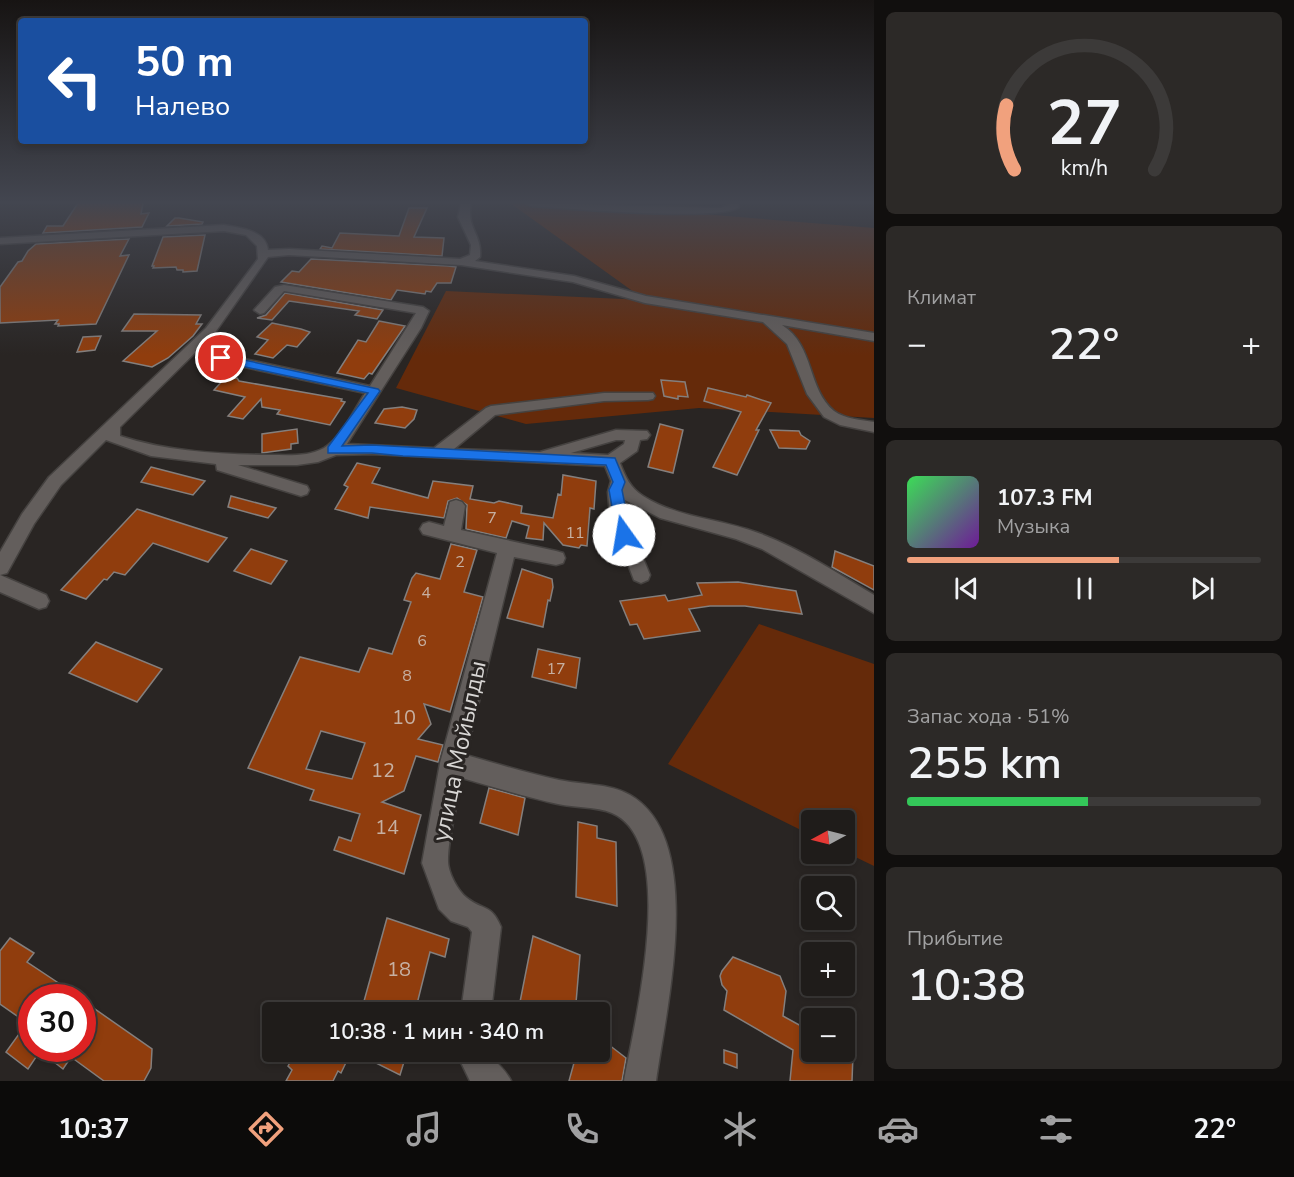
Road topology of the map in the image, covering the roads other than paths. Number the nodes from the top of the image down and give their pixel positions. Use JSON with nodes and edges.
{"nodes":[{"id":1,"x":270,"y":253,"type":"edge"},
{"id":2,"x":320,"y":253,"type":"edge"},
{"id":3,"x":475,"y":253,"type":"edge"},
{"id":4,"x":263,"y":254,"type":"joint"},
{"id":5,"x":461,"y":262,"type":"junction"},
{"id":6,"x":260,"y":310,"type":"dead end"},
{"id":7,"x":756,"y":319,"type":"junction"},
{"id":8,"x":874,"y":337,"type":"edge"},
{"id":9,"x":221,"y":358,"type":"dead end"},
{"id":10,"x":375,"y":391,"type":"junction"},
{"id":11,"x":648,"y":396,"type":"dead end"},
{"id":12,"x":112,"y":424,"type":"junction"},
{"id":13,"x":874,"y":427,"type":"edge"},
{"id":14,"x":333,"y":450,"type":"junction"},
{"id":15,"x":438,"y":453,"type":"junction"},
{"id":16,"x":540,"y":457,"type":"junction"},
{"id":17,"x":199,"y":458,"type":"junction"},
{"id":18,"x":611,"y":461,"type":"junction"},
{"id":19,"x":619,"y":482,"type":"junction"},
{"id":20,"x":301,"y":490,"type":"dead end"},
{"id":21,"x":456,"y":506,"type":"dead end"},
{"id":22,"x":507,"y":549,"type":"junction"},
{"id":23,"x":556,"y":558,"type":"dead end"},
{"id":24,"x":0,"y":568,"type":"edge"},
{"id":25,"x":641,"y":575,"type":"dead end"},
{"id":26,"x":0,"y":583,"type":"edge"},
{"id":27,"x":39,"y":601,"type":"dead end"},
{"id":28,"x":874,"y":605,"type":"edge"},
{"id":29,"x":452,"y":763,"type":"junction"},
{"id":30,"x":477,"y":1002,"type":"edge"},
{"id":31,"x":477,"y":1062,"type":"edge"},
{"id":32,"x":495,"y":1081,"type":"edge"},
{"id":33,"x":640,"y":1081,"type":"edge"}],
"edges":[{"from":1,"to":4,"type":"street"},
{"from":2,"to":5,"type":"street"},
{"from":3,"to":5,"type":"street"},
{"from":4,"to":12,"type":"street"},
{"from":5,"to":7,"type":"street"},
{"from":6,"to":10,"type":"street"},
{"from":7,"to":8,"type":"street"},
{"from":7,"to":13,"type":"street"},
{"from":9,"to":10,"type":"street"},
{"from":10,"to":14,"type":"street"},
{"from":11,"to":15,"type":"street"},
{"from":12,"to":17,"type":"street"},
{"from":12,"to":24,"type":"street"},
{"from":14,"to":15,"type":"street"},
{"from":14,"to":17,"type":"street"},
{"from":15,"to":16,"type":"street"},
{"from":16,"to":18,"type":"street"},
{"from":16,"to":18,"type":"street"},
{"from":17,"to":20,"type":"street"},
{"from":18,"to":19,"type":"street"},
{"from":19,"to":25,"type":"street"},
{"from":19,"to":28,"type":"street"},
{"from":21,"to":22,"type":"street"},
{"from":22,"to":23,"type":"street"},
{"from":22,"to":29,"type":"street","name":"улица Мойылды"},
{"from":26,"to":27,"type":"street"},
{"from":29,"to":30,"type":"street","name":"улица Мойылды"},
{"from":29,"to":33,"type":"street"},
{"from":31,"to":32,"type":"street"}]}
